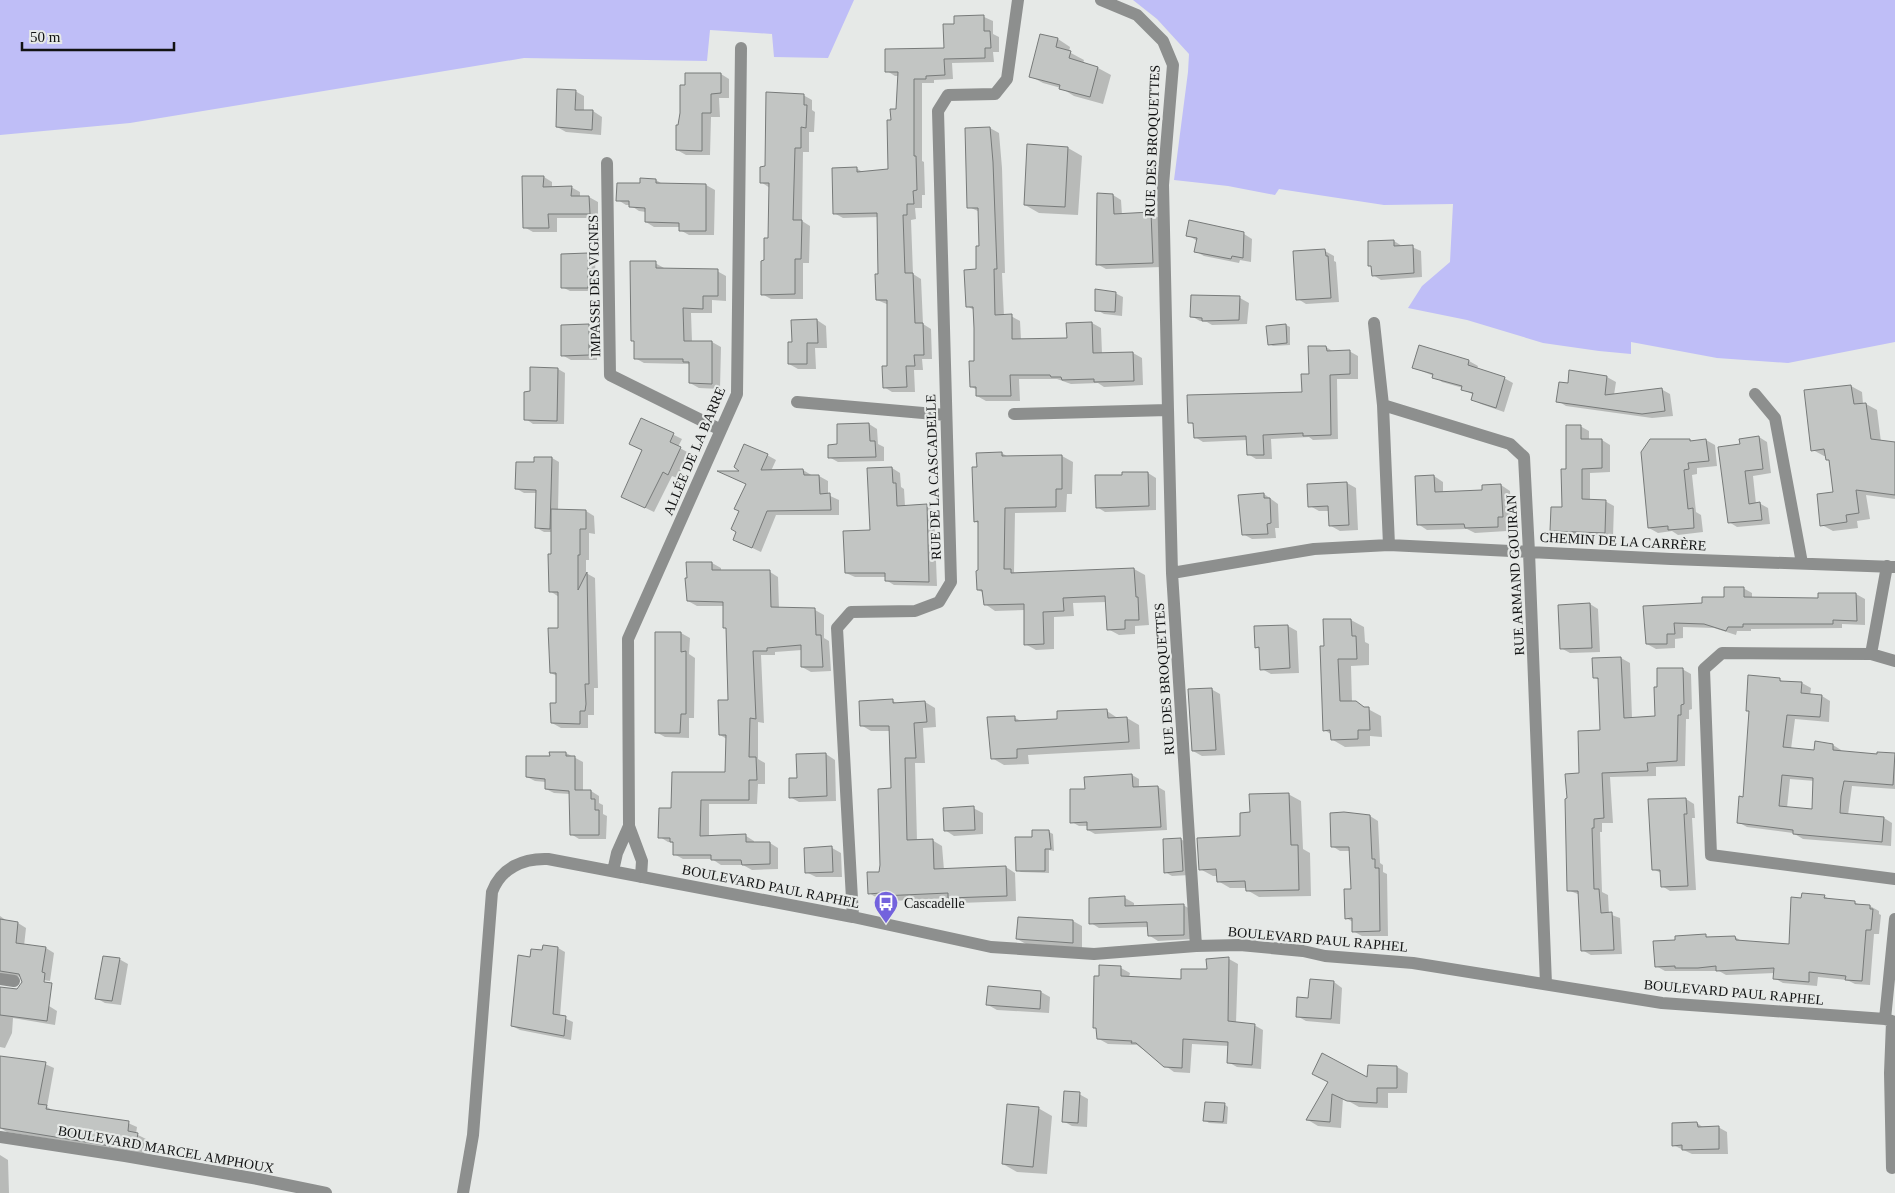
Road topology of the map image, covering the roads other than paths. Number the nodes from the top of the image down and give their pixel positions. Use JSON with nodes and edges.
{"nodes":[{"id":1,"x":1018,"y":0,"type":"edge"},
{"id":2,"x":1101,"y":0,"type":"edge"},
{"id":3,"x":740,"y":48,"type":"dead end"},
{"id":4,"x":607,"y":163,"type":"dead end"},
{"id":5,"x":1374,"y":323,"type":"dead end"},
{"id":6,"x":1755,"y":394,"type":"dead end"},
{"id":7,"x":797,"y":402,"type":"dead end"},
{"id":8,"x":1383,"y":405,"type":"junction"},
{"id":9,"x":1168,"y":410,"type":"junction"},
{"id":10,"x":1014,"y":414,"type":"dead end"},
{"id":11,"x":946,"y":415,"type":"junction"},
{"id":12,"x":721,"y":430,"type":"junction"},
{"id":13,"x":1389,"y":546,"type":"junction"},
{"id":14,"x":1529,"y":552,"type":"junction"},
{"id":15,"x":1802,"y":563,"type":"junction"},
{"id":16,"x":1891,"y":566,"type":"edge"},
{"id":17,"x":1172,"y":573,"type":"junction"},
{"id":18,"x":1871,"y":654,"type":"junction"},
{"id":19,"x":1895,"y":661,"type":"edge"},
{"id":20,"x":629,"y":826,"type":"junction"},
{"id":21,"x":612,"y":871,"type":"junction"},
{"id":22,"x":641,"y":877,"type":"junction"},
{"id":23,"x":1895,"y":879,"type":"edge"},
{"id":24,"x":853,"y":917,"type":"junction"},
{"id":25,"x":1895,"y":919,"type":"edge"},
{"id":26,"x":1196,"y":946,"type":"junction"},
{"id":27,"x":0,"y":979,"type":"edge"},
{"id":28,"x":14,"y":981,"type":"dead end"},
{"id":29,"x":1546,"y":984,"type":"junction"},
{"id":30,"x":1891,"y":1021,"type":"edge"},
{"id":31,"x":0,"y":1137,"type":"edge"},
{"id":32,"x":1892,"y":1168,"type":"dead end"},
{"id":33,"x":326,"y":1193,"type":"edge"},
{"id":34,"x":463,"y":1193,"type":"edge"}],
"edges":[{"from":1,"to":11,"type":"street","name":"RUE DE LA CASCADELLE"},
{"from":2,"to":9,"type":"street","name":"RUE DES BROQUETTES"},
{"from":3,"to":12,"type":"street","name":"ALLÉE DE LA BARRE"},
{"from":4,"to":12,"type":"street","name":"IMPASSE DES VIGNES"},
{"from":5,"to":8,"type":"street"},
{"from":6,"to":15,"type":"street"},
{"from":7,"to":11,"type":"street"},
{"from":8,"to":13,"type":"street"},
{"from":8,"to":14,"type":"street","name":"RUE ARMAND GOUIRAN"},
{"from":9,"to":10,"type":"street"},
{"from":9,"to":17,"type":"street","name":"RUE DES BROQUETTES"},
{"from":11,"to":24,"type":"street","name":"RUE DE LA CASCADELLE"},
{"from":12,"to":20,"type":"street","name":"ALLÉE DE LA BARRE"},
{"from":13,"to":14,"type":"street","name":"CHEMIN DE LA CARRÈRE"},
{"from":13,"to":17,"type":"street","name":"CHEMIN DE LA CARRÈRE"},
{"from":14,"to":15,"type":"street","name":"CHEMIN DE LA CARRÈRE"},
{"from":14,"to":29,"type":"street","name":"RUE ARMAND GOUIRAN"},
{"from":15,"to":16,"type":"street","name":"CHEMIN DE LA CARRÈRE"},
{"from":16,"to":18,"type":"street"},
{"from":17,"to":26,"type":"street","name":"RUE DES BROQUETTES"},
{"from":18,"to":19,"type":"street"},
{"from":18,"to":23,"type":"street"},
{"from":20,"to":21,"type":"street","name":"ALLÉE DE LA BARRE"},
{"from":20,"to":22,"type":"street","name":"ALLÉE DE LA BARRE"},
{"from":21,"to":22,"type":"street","name":"BOULEVARD PAUL RAPHEL"},
{"from":21,"to":34,"type":"street","name":"BOULEVARD PAUL RAPHEL"},
{"from":22,"to":24,"type":"street","name":"BOULEVARD PAUL RAPHEL"},
{"from":24,"to":26,"type":"street","name":"BOULEVARD PAUL RAPHEL"},
{"from":25,"to":30,"type":"street"},
{"from":26,"to":29,"type":"street","name":"BOULEVARD PAUL RAPHEL"},
{"from":27,"to":28,"type":"street"},
{"from":29,"to":30,"type":"street","name":"BOULEVARD PAUL RAPHEL"},
{"from":30,"to":32,"type":"street"},
{"from":31,"to":33,"type":"street","name":"BOULEVARD MARCEL AMPHOUX"}]}
